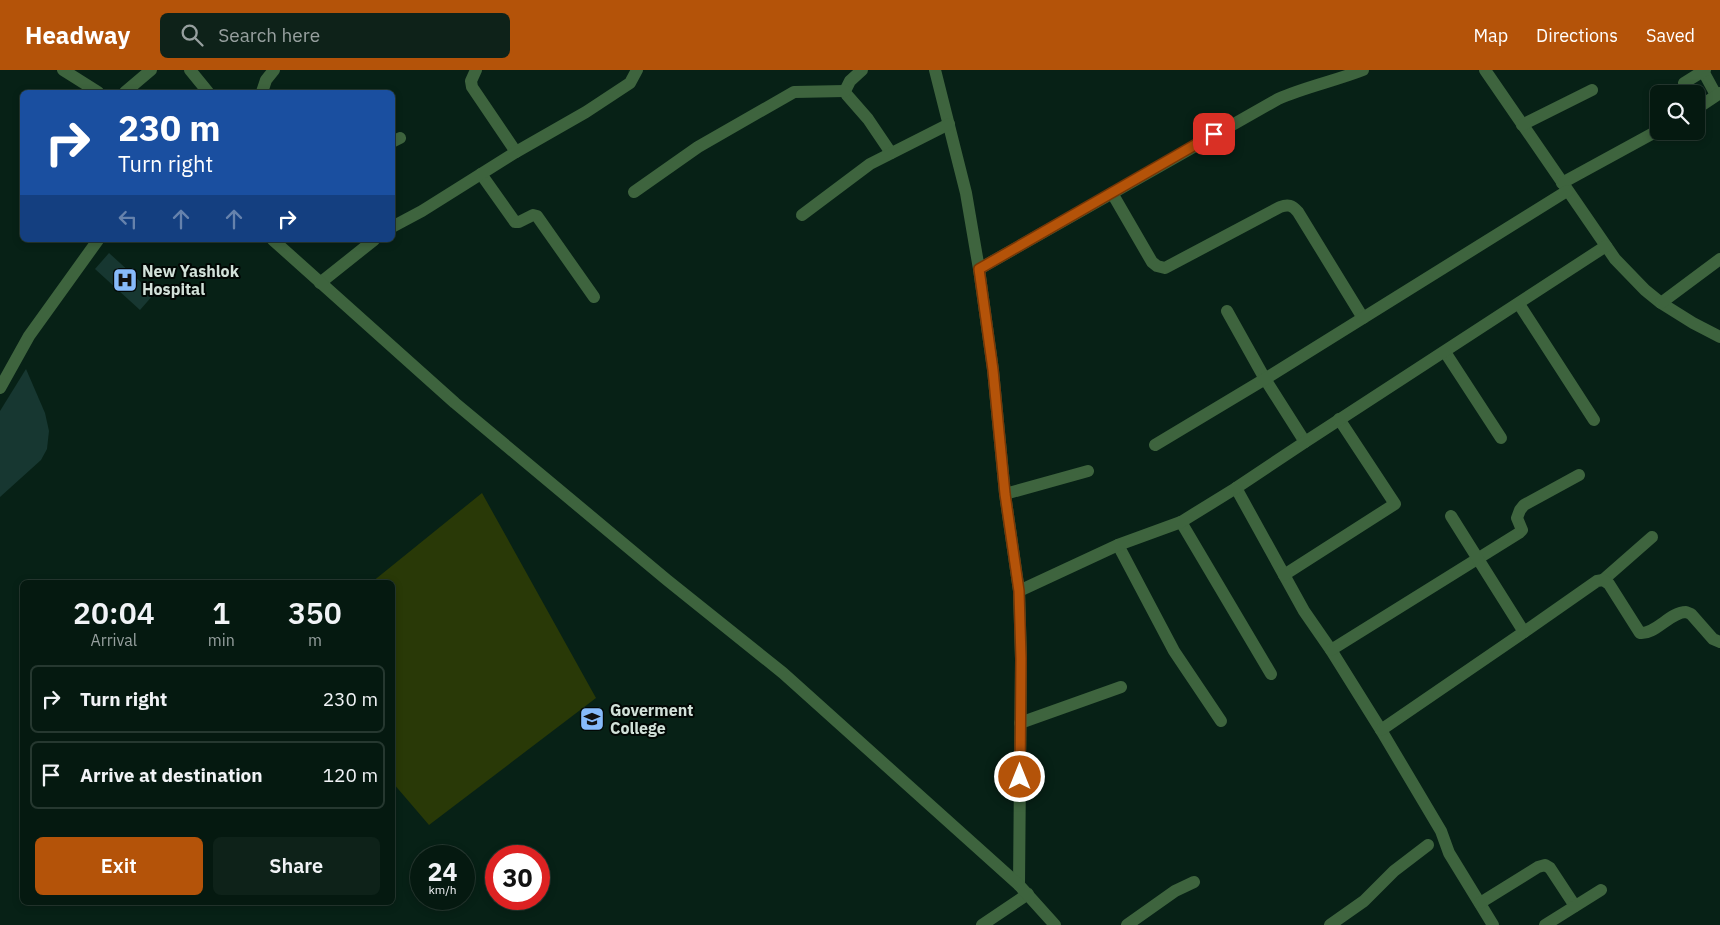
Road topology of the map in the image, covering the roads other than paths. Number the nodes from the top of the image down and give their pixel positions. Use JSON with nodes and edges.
{"nodes":[{"id":1,"x":63,"y":70,"type":"edge"},
{"id":2,"x":151,"y":70,"type":"edge"},
{"id":3,"x":190,"y":70,"type":"edge"},
{"id":4,"x":274,"y":70,"type":"edge"},
{"id":5,"x":637,"y":70,"type":"edge"},
{"id":6,"x":862,"y":70,"type":"edge"},
{"id":7,"x":936,"y":70,"type":"edge"},
{"id":8,"x":1363,"y":70,"type":"edge"},
{"id":9,"x":1485,"y":70,"type":"edge"},
{"id":10,"x":473,"y":71,"type":"edge"},
{"id":11,"x":1704,"y":71,"type":"edge"},
{"id":12,"x":1684,"y":83,"type":"dead end"},
{"id":13,"x":95,"y":90,"type":"edge"},
{"id":14,"x":127,"y":90,"type":"edge"},
{"id":15,"x":206,"y":90,"type":"edge"},
{"id":16,"x":263,"y":90,"type":"edge"},
{"id":17,"x":1592,"y":90,"type":"dead end"},
{"id":18,"x":845,"y":91,"type":"junction"},
{"id":19,"x":1718,"y":94,"type":"edge"},
{"id":20,"x":1705,"y":103,"type":"edge"},
{"id":21,"x":949,"y":124,"type":"junction"},
{"id":22,"x":1522,"y":125,"type":"junction"},
{"id":23,"x":1650,"y":135,"type":"edge"},
{"id":24,"x":516,"y":152,"type":"junction"},
{"id":25,"x":891,"y":153,"type":"junction"},
{"id":26,"x":481,"y":174,"type":"junction"},
{"id":27,"x":1565,"y":187,"type":"junction"},
{"id":28,"x":634,"y":192,"type":"dead end"},
{"id":29,"x":1112,"y":193,"type":"junction"},
{"id":30,"x":802,"y":215,"type":"dead end"},
{"id":31,"x":395,"y":225,"type":"edge"},
{"id":32,"x":97,"y":242,"type":"edge"},
{"id":33,"x":277,"y":242,"type":"edge"},
{"id":34,"x":371,"y":242,"type":"edge"},
{"id":35,"x":1606,"y":246,"type":"junction"},
{"id":36,"x":1720,"y":259,"type":"edge"},
{"id":37,"x":979,"y":269,"type":"junction"},
{"id":38,"x":320,"y":283,"type":"junction"},
{"id":39,"x":594,"y":297,"type":"dead end"},
{"id":40,"x":1661,"y":303,"type":"junction"},
{"id":41,"x":1518,"y":304,"type":"junction"},
{"id":42,"x":1227,"y":311,"type":"dead end"},
{"id":43,"x":1363,"y":318,"type":"junction"},
{"id":44,"x":1720,"y":337,"type":"edge"},
{"id":45,"x":1445,"y":352,"type":"junction"},
{"id":46,"x":1265,"y":379,"type":"junction"},
{"id":47,"x":0,"y":388,"type":"edge"},
{"id":48,"x":1339,"y":419,"type":"junction"},
{"id":49,"x":1594,"y":420,"type":"dead end"},
{"id":50,"x":1501,"y":438,"type":"dead end"},
{"id":51,"x":1304,"y":442,"type":"junction"},
{"id":52,"x":1155,"y":445,"type":"dead end"},
{"id":53,"x":1088,"y":471,"type":"dead end"},
{"id":54,"x":1579,"y":475,"type":"dead end"},
{"id":55,"x":1236,"y":488,"type":"junction"},
{"id":56,"x":1005,"y":494,"type":"junction"},
{"id":57,"x":1451,"y":516,"type":"dead end"},
{"id":58,"x":1181,"y":522,"type":"junction"},
{"id":59,"x":1652,"y":537,"type":"dead end"},
{"id":60,"x":1118,"y":545,"type":"junction"},
{"id":61,"x":1478,"y":558,"type":"junction"},
{"id":62,"x":1284,"y":576,"type":"junction"},
{"id":63,"x":1603,"y":580,"type":"junction"},
{"id":64,"x":1019,"y":591,"type":"junction"},
{"id":65,"x":1524,"y":632,"type":"junction"},
{"id":66,"x":1720,"y":642,"type":"edge"},
{"id":67,"x":1331,"y":650,"type":"junction"},
{"id":68,"x":1271,"y":674,"type":"dead end"},
{"id":69,"x":1121,"y":687,"type":"dead end"},
{"id":70,"x":1221,"y":721,"type":"dead end"},
{"id":71,"x":1020,"y":723,"type":"junction"},
{"id":72,"x":1381,"y":730,"type":"junction"},
{"id":73,"x":1428,"y":845,"type":"dead end"},
{"id":74,"x":1194,"y":882,"type":"dead end"},
{"id":75,"x":1024,"y":890,"type":"junction"},
{"id":76,"x":1601,"y":890,"type":"dead end"},
{"id":77,"x":1480,"y":903,"type":"junction"},
{"id":78,"x":1575,"y":906,"type":"junction"},
{"id":79,"x":1336,"y":923,"type":"edge"},
{"id":80,"x":982,"y":925,"type":"edge"},
{"id":81,"x":1055,"y":925,"type":"edge"},
{"id":82,"x":1127,"y":925,"type":"edge"},
{"id":83,"x":1493,"y":925,"type":"edge"},
{"id":84,"x":1546,"y":925,"type":"edge"}],
"edges":[{"from":1,"to":13,"type":"street"},
{"from":2,"to":14,"type":"street"},
{"from":3,"to":15,"type":"street"},
{"from":4,"to":16,"type":"street"},
{"from":5,"to":24,"type":"street"},
{"from":6,"to":18,"type":"street"},
{"from":7,"to":21,"type":"street"},
{"from":8,"to":29,"type":"street"},
{"from":9,"to":22,"type":"street"},
{"from":10,"to":24,"type":"street"},
{"from":11,"to":12,"type":"street"},
{"from":11,"to":19,"type":"street"},
{"from":17,"to":22,"type":"street"},
{"from":18,"to":25,"type":"street"},
{"from":18,"to":28,"type":"street"},
{"from":19,"to":20,"type":"street"},
{"from":21,"to":25,"type":"street"},
{"from":21,"to":37,"type":"street"},
{"from":22,"to":27,"type":"street"},
{"from":23,"to":27,"type":"street"},
{"from":24,"to":26,"type":"street"},
{"from":25,"to":30,"type":"street"},
{"from":26,"to":31,"type":"street"},
{"from":26,"to":39,"type":"street"},
{"from":27,"to":35,"type":"street"},
{"from":27,"to":43,"type":"street"},
{"from":29,"to":37,"type":"street"},
{"from":29,"to":43,"type":"street"},
{"from":32,"to":47,"type":"street"},
{"from":33,"to":38,"type":"street"},
{"from":34,"to":38,"type":"street"},
{"from":35,"to":40,"type":"street"},
{"from":35,"to":41,"type":"street"},
{"from":36,"to":40,"type":"street"},
{"from":37,"to":56,"type":"street"},
{"from":38,"to":75,"type":"street"},
{"from":40,"to":44,"type":"street"},
{"from":41,"to":45,"type":"street"},
{"from":41,"to":49,"type":"street"},
{"from":42,"to":46,"type":"street"},
{"from":43,"to":46,"type":"street"},
{"from":45,"to":48,"type":"street"},
{"from":45,"to":50,"type":"street"},
{"from":46,"to":51,"type":"street"},
{"from":46,"to":52,"type":"street"},
{"from":48,"to":51,"type":"street"},
{"from":48,"to":62,"type":"street"},
{"from":51,"to":55,"type":"street"},
{"from":53,"to":56,"type":"street"},
{"from":54,"to":61,"type":"street"},
{"from":55,"to":58,"type":"street"},
{"from":55,"to":62,"type":"street"},
{"from":56,"to":64,"type":"street"},
{"from":57,"to":61,"type":"street"},
{"from":58,"to":60,"type":"street"},
{"from":58,"to":68,"type":"street"},
{"from":59,"to":63,"type":"street"},
{"from":60,"to":64,"type":"street"},
{"from":60,"to":70,"type":"street"},
{"from":61,"to":65,"type":"street"},
{"from":61,"to":67,"type":"street"},
{"from":62,"to":67,"type":"street"},
{"from":63,"to":65,"type":"street"},
{"from":63,"to":66,"type":"street"},
{"from":64,"to":71,"type":"street"},
{"from":65,"to":72,"type":"street"},
{"from":67,"to":72,"type":"street"},
{"from":69,"to":71,"type":"street"},
{"from":71,"to":75,"type":"street"},
{"from":72,"to":77,"type":"street"},
{"from":73,"to":79,"type":"street"},
{"from":74,"to":82,"type":"street"},
{"from":75,"to":80,"type":"street"},
{"from":75,"to":81,"type":"street"},
{"from":76,"to":78,"type":"street"},
{"from":77,"to":78,"type":"street"},
{"from":77,"to":83,"type":"street"},
{"from":78,"to":84,"type":"street"}]}
